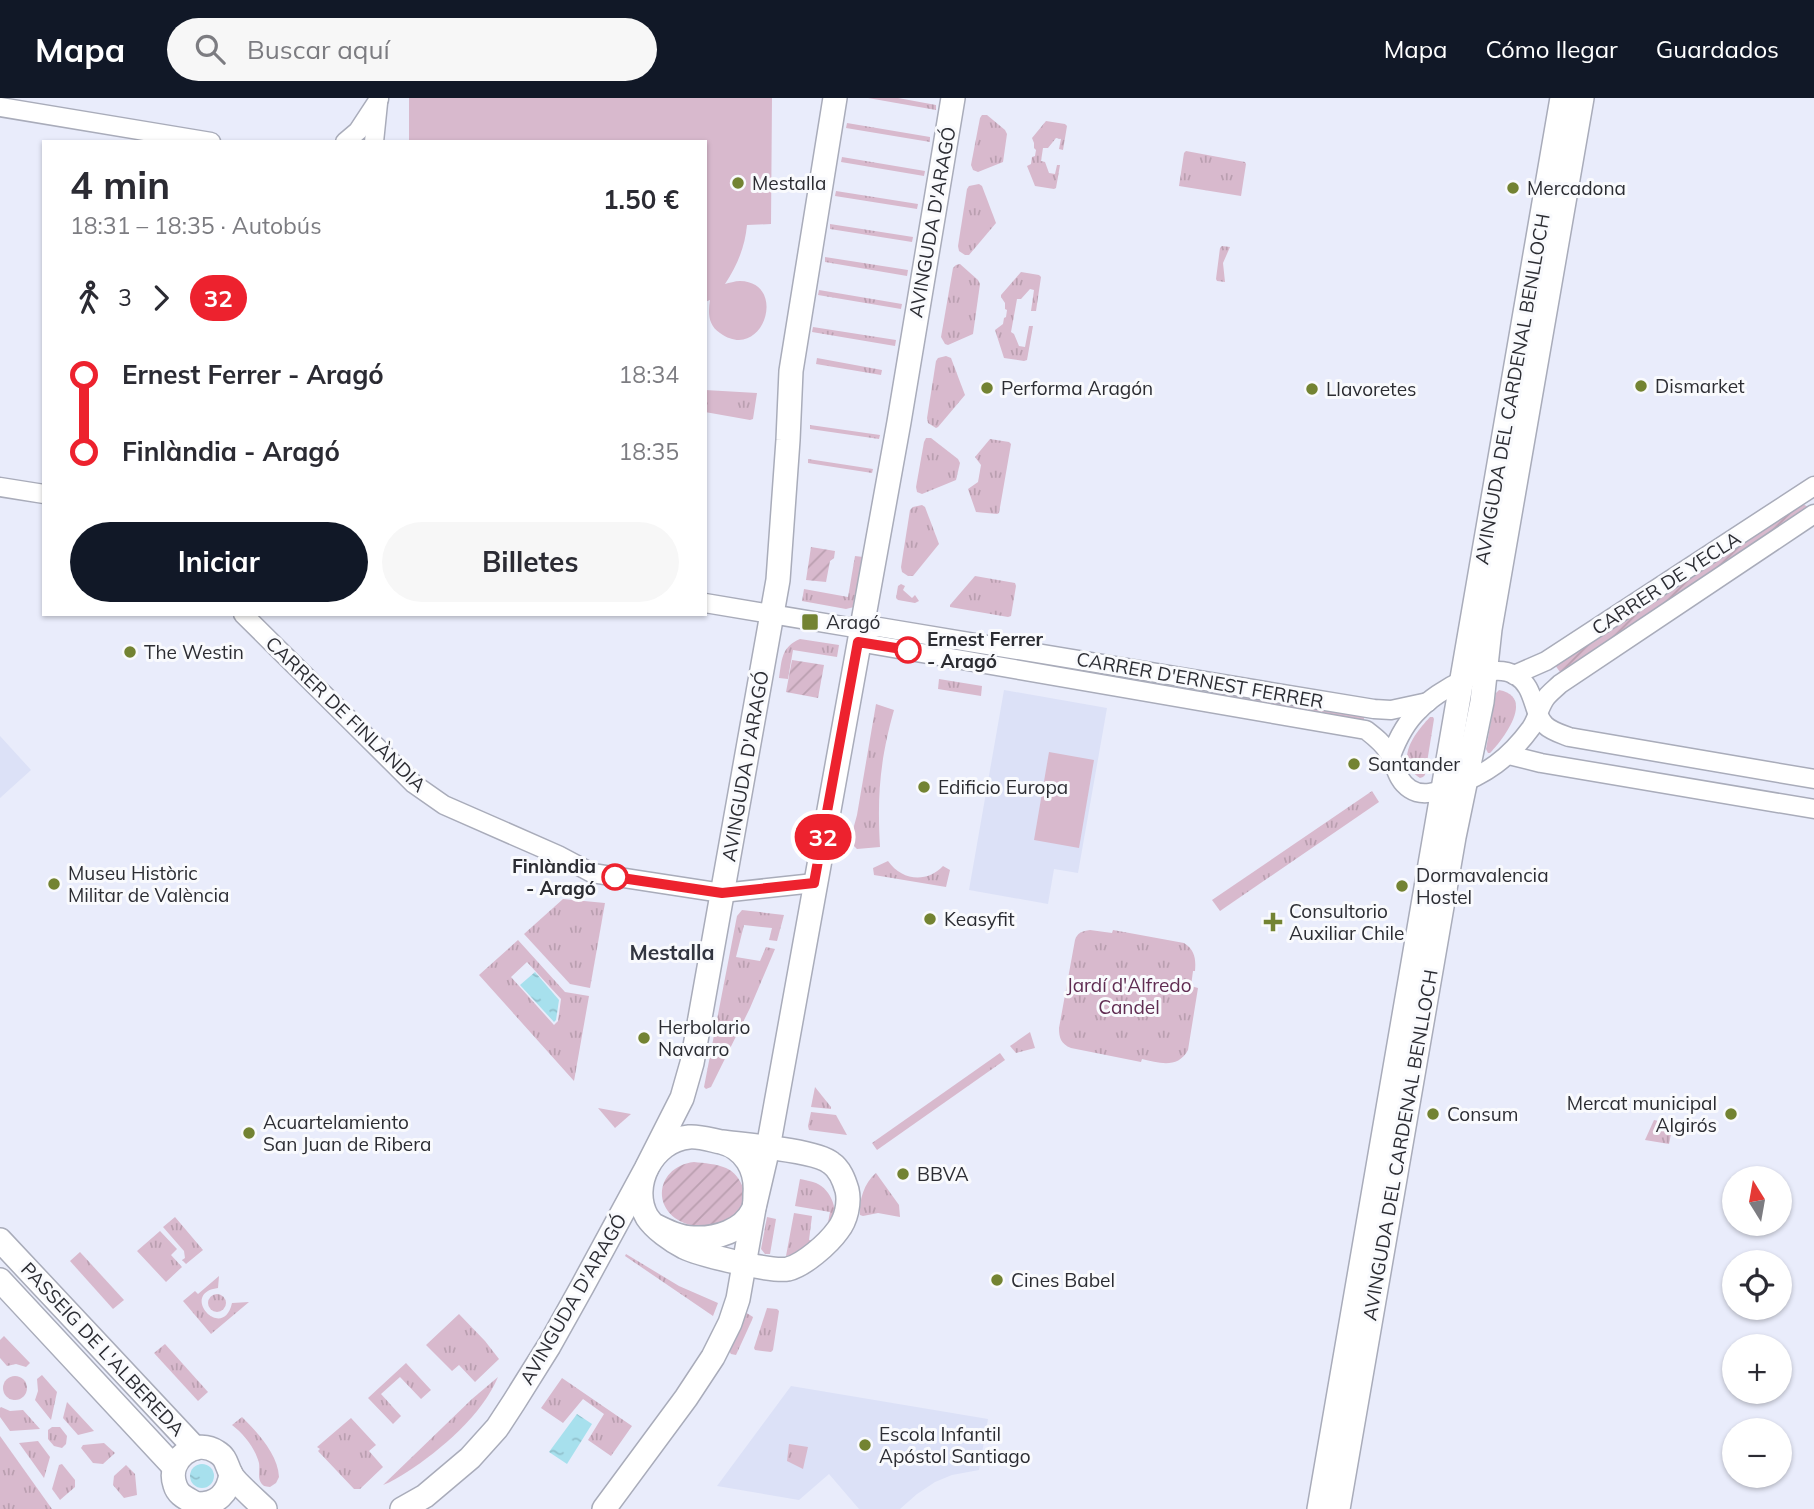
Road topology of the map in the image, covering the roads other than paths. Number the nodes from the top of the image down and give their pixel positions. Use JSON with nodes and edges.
{"nodes":[{"id":1,"x":379,"y":98,"type":"edge"},
{"id":2,"x":835,"y":98,"type":"edge"},
{"id":3,"x":953,"y":98,"type":"edge"},
{"id":4,"x":1562,"y":98,"type":"edge"},
{"id":5,"x":1582,"y":98,"type":"edge"},
{"id":6,"x":0,"y":107,"type":"edge"},
{"id":7,"x":199,"y":140,"type":"edge"},
{"id":8,"x":347,"y":140,"type":"edge"},
{"id":9,"x":374,"y":140,"type":"edge"},
{"id":10,"x":1814,"y":486,"type":"edge"},
{"id":11,"x":0,"y":487,"type":"edge"},
{"id":12,"x":42,"y":494,"type":"edge"},
{"id":13,"x":1814,"y":514,"type":"edge"},
{"id":14,"x":707,"y":603,"type":"edge"},
{"id":15,"x":771,"y":614,"type":"junction"},
{"id":16,"x":245,"y":616,"type":"edge"},
{"id":17,"x":859,"y":635,"type":"junction"},
{"id":18,"x":1486,"y":673,"type":"junction"},
{"id":19,"x":1514,"y":675,"type":"junction"},
{"id":20,"x":1461,"y":681,"type":"junction"},
{"id":21,"x":1428,"y":702,"type":"junction"},
{"id":22,"x":1374,"y":709,"type":"junction"},
{"id":23,"x":1538,"y":715,"type":"junction"},
{"id":24,"x":1366,"y":730,"type":"junction"},
{"id":25,"x":1509,"y":755,"type":"junction"},
{"id":26,"x":1391,"y":756,"type":"junction"},
{"id":27,"x":1814,"y":779,"type":"edge"},
{"id":28,"x":1465,"y":782,"type":"junction"},
{"id":29,"x":1443,"y":790,"type":"junction"},
{"id":30,"x":1814,"y":809,"type":"edge"},
{"id":31,"x":814,"y":883,"type":"junction"},
{"id":32,"x":722,"y":893,"type":"junction"},
{"id":33,"x":722,"y":1142,"type":"junction"},
{"id":34,"x":768,"y":1148,"type":"junction"},
{"id":35,"x":646,"y":1169,"type":"junction"},
{"id":36,"x":754,"y":1208,"type":"junction"},
{"id":37,"x":654,"y":1225,"type":"junction"},
{"id":38,"x":0,"y":1240,"type":"edge"},
{"id":39,"x":744,"y":1263,"type":"junction"},
{"id":40,"x":0,"y":1280,"type":"edge"},
{"id":41,"x":195,"y":1448,"type":"junction"},
{"id":42,"x":174,"y":1467,"type":"junction"},
{"id":43,"x":231,"y":1474,"type":"junction"},
{"id":44,"x":200,"y":1506,"type":"edge"},
{"id":45,"x":265,"y":1509,"type":"edge"},
{"id":46,"x":402,"y":1509,"type":"edge"},
{"id":47,"x":604,"y":1509,"type":"edge"},
{"id":48,"x":1319,"y":1509,"type":"edge"},
{"id":49,"x":1338,"y":1509,"type":"edge"}],
"edges":[{"from":1,"to":8,"type":"street"},
{"from":1,"to":9,"type":"street"},
{"from":2,"to":15,"type":"main road","name":"AVINGUDA D'ARAGÓ"},
{"from":3,"to":17,"type":"main road","name":"AVINGUDA D'ARAGÓ"},
{"from":4,"to":20,"type":"main road","name":"AVINGUDA DEL CARDENAL BENLLOCH"},
{"from":5,"to":18,"type":"main road","name":"AVINGUDA DEL CARDENAL BENLLOCH"},
{"from":6,"to":7,"type":"street"},
{"from":10,"to":19,"type":"street","name":"CARRER DE YECLA"},
{"from":11,"to":12,"type":"street"},
{"from":13,"to":23,"type":"street","name":"CARRER DE YECLA"},
{"from":14,"to":15,"type":"street"},
{"from":15,"to":17,"type":"street"},
{"from":15,"to":32,"type":"main road","name":"AVINGUDA D'ARAGÓ"},
{"from":16,"to":32,"type":"street","name":"CARRER DE FINLÀNDIA"},
{"from":17,"to":22,"type":"street","name":"CARRER D'ERNEST FERRER"},
{"from":17,"to":24,"type":"street","name":"CARRER D'ERNEST FERRER"},
{"from":17,"to":31,"type":"main road","name":"AVINGUDA D'ARAGÓ"},
{"from":18,"to":19,"type":"street"},
{"from":18,"to":20,"type":"street"},
{"from":18,"to":28,"type":"main road","name":"AVINGUDA DEL CARDENAL BENLLOCH"},
{"from":19,"to":23,"type":"street"},
{"from":20,"to":21,"type":"street"},
{"from":20,"to":29,"type":"main road","name":"AVINGUDA DEL CARDENAL BENLLOCH"},
{"from":21,"to":22,"type":"street","name":"CARRER D'ERNEST FERRER"},
{"from":21,"to":26,"type":"street"},
{"from":22,"to":24,"type":"street"},
{"from":23,"to":25,"type":"street"},
{"from":23,"to":27,"type":"street"},
{"from":24,"to":26,"type":"street"},
{"from":25,"to":28,"type":"street"},
{"from":25,"to":30,"type":"street"},
{"from":26,"to":29,"type":"street"},
{"from":28,"to":29,"type":"street"},
{"from":28,"to":49,"type":"main road","name":"AVINGUDA DEL CARDENAL BENLLOCH"},
{"from":29,"to":48,"type":"main road","name":"AVINGUDA DEL CARDENAL BENLLOCH"},
{"from":31,"to":32,"type":"street","name":"CARRER DE FINLÀNDIA"},
{"from":31,"to":34,"type":"main road","name":"AVINGUDA D'ARAGÓ"},
{"from":32,"to":35,"type":"main road","name":"AVINGUDA D'ARAGÓ"},
{"from":33,"to":34,"type":"main road"},
{"from":33,"to":35,"type":"main road"},
{"from":33,"to":36,"type":"main road"},
{"from":34,"to":36,"type":"main road","name":"AVINGUDA D'ARAGÓ"},
{"from":34,"to":39,"type":"main road"},
{"from":35,"to":37,"type":"main road"},
{"from":35,"to":46,"type":"main road","name":"AVINGUDA D'ARAGÓ"},
{"from":36,"to":37,"type":"main road"},
{"from":36,"to":39,"type":"main road","name":"AVINGUDA D'ARAGÓ"},
{"from":37,"to":39,"type":"main road"},
{"from":38,"to":41,"type":"main road","name":"PASSEIG DE L'ALBEREDA"},
{"from":39,"to":47,"type":"main road","name":"AVINGUDA D'ARAGÓ"},
{"from":40,"to":42,"type":"main road","name":"PASSEIG DE L'ALBEREDA"},
{"from":41,"to":42,"type":"main road"},
{"from":41,"to":43,"type":"main road","name":"PASSEIG DE L'ALBEREDA"},
{"from":42,"to":44,"type":"main road","name":"PASSEIG DE L'ALBEREDA"},
{"from":43,"to":44,"type":"main road"},
{"from":43,"to":45,"type":"main road","name":"PASSEIG DE L'ALBEREDA"}]}
